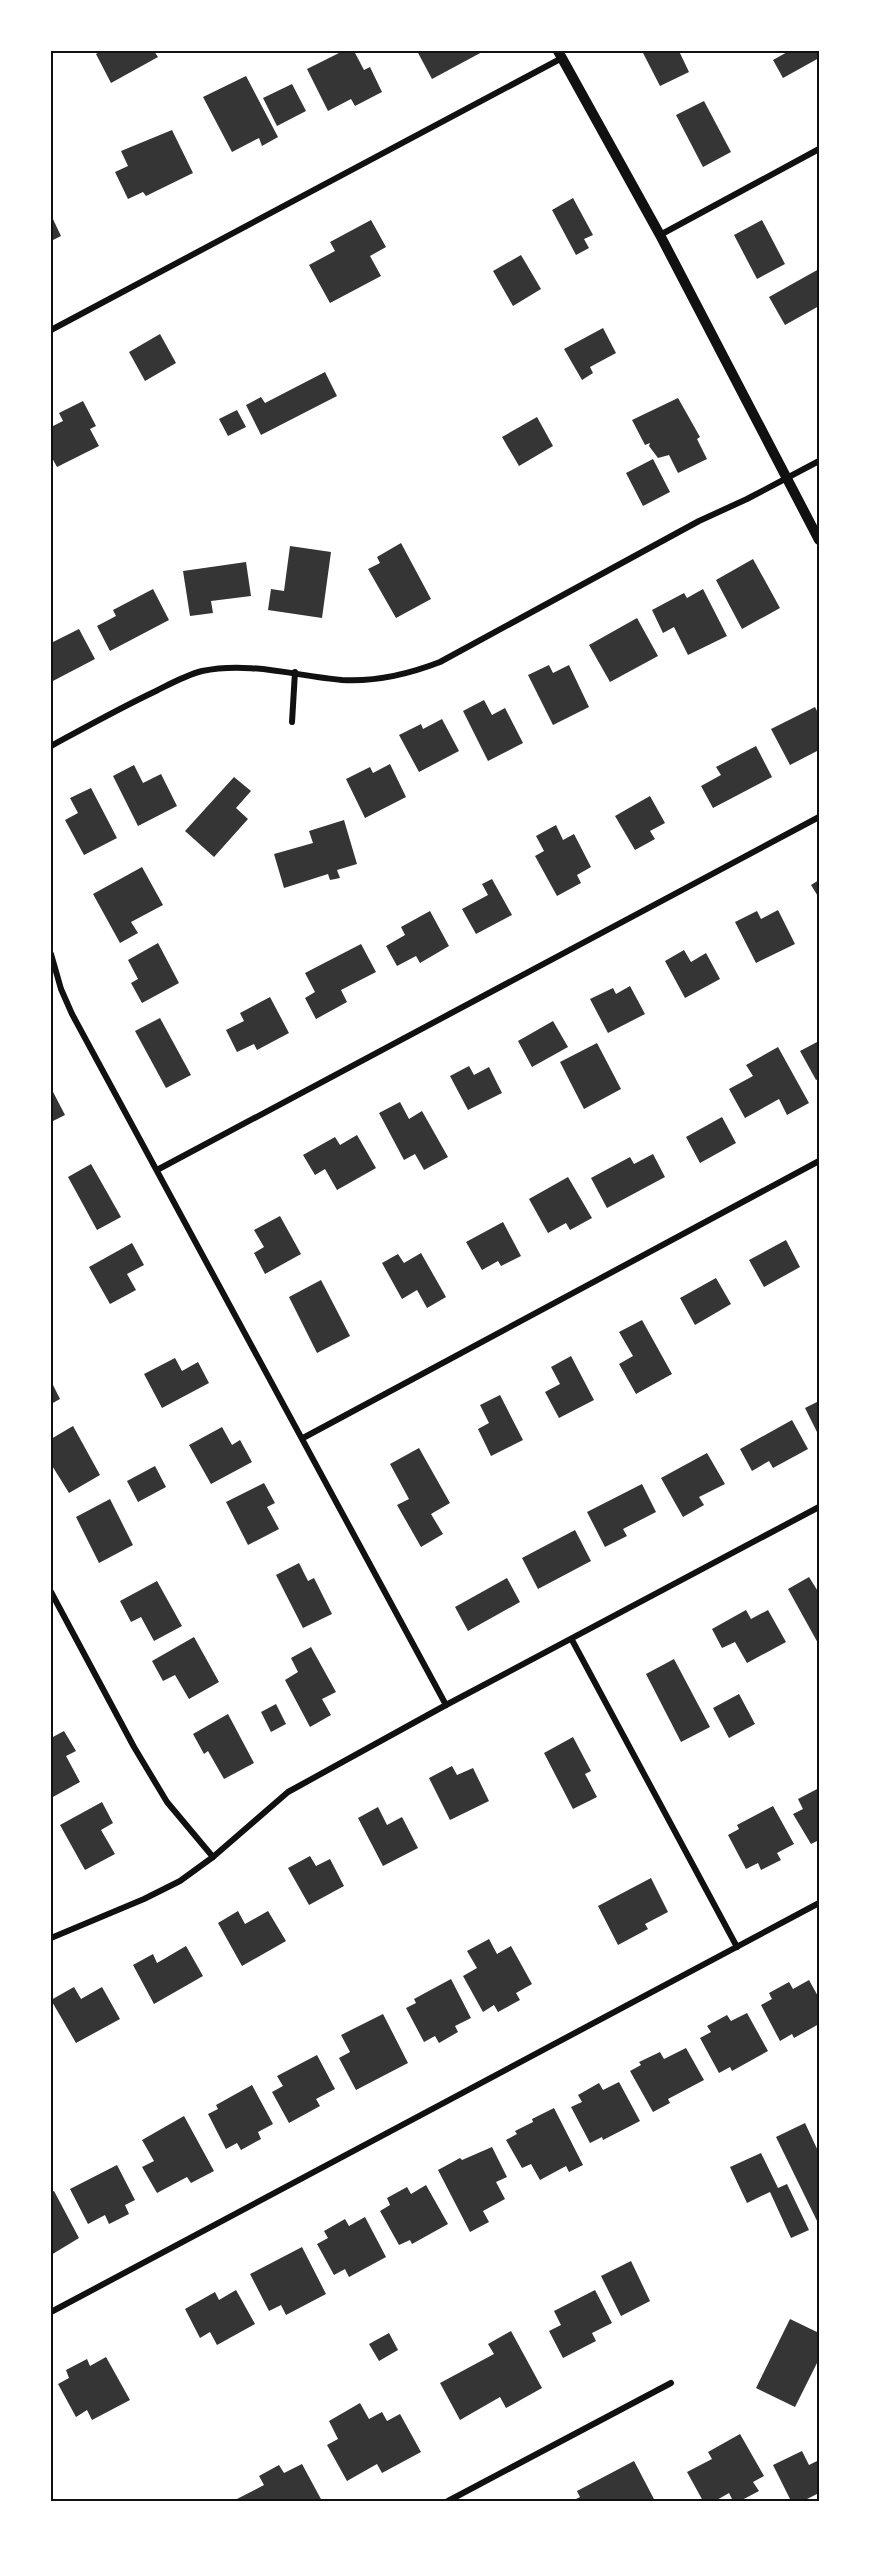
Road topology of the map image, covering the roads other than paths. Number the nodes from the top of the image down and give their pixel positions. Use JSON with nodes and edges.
{"nodes":[{"id":1,"x":560,"y":55,"type":"edge"},
{"id":2,"x":819,"y":149,"type":"edge"},
{"id":3,"x":660,"y":235,"type":"junction"},
{"id":4,"x":51,"y":330,"type":"edge"},
{"id":5,"x":819,"y":460,"type":"edge"},
{"id":6,"x":788,"y":478,"type":"junction"},
{"id":7,"x":819,"y":540,"type":"edge"},
{"id":8,"x":295,"y":672,"type":"junction"},
{"id":9,"x":292,"y":722,"type":"dead end"},
{"id":10,"x":51,"y":746,"type":"edge"},
{"id":11,"x":819,"y":817,"type":"edge"},
{"id":12,"x":51,"y":954,"type":"edge"},
{"id":13,"x":819,"y":1161,"type":"edge"},
{"id":14,"x":157,"y":1170,"type":"junction"},
{"id":15,"x":303,"y":1438,"type":"junction"},
{"id":16,"x":819,"y":1507,"type":"edge"},
{"id":17,"x":51,"y":1592,"type":"edge"},
{"id":18,"x":572,"y":1640,"type":"junction"},
{"id":19,"x":446,"y":1705,"type":"junction"},
{"id":20,"x":213,"y":1857,"type":"junction"},
{"id":21,"x":819,"y":1903,"type":"edge"},
{"id":22,"x":51,"y":1938,"type":"edge"},
{"id":23,"x":737,"y":1947,"type":"junction"},
{"id":24,"x":51,"y":2312,"type":"edge"},
{"id":25,"x":670,"y":2383,"type":"dead end"},
{"id":26,"x":448,"y":2501,"type":"edge"}],
"edges":[{"from":1,"to":3,"type":"street"},
{"from":1,"to":4,"type":"street"},
{"from":2,"to":3,"type":"street"},
{"from":3,"to":6,"type":"street"},
{"from":5,"to":6,"type":"street"},
{"from":6,"to":7,"type":"street"},
{"from":6,"to":8,"type":"street"},
{"from":8,"to":9,"type":"street"},
{"from":8,"to":10,"type":"street"},
{"from":11,"to":14,"type":"street"},
{"from":12,"to":14,"type":"street"},
{"from":13,"to":15,"type":"street"},
{"from":14,"to":15,"type":"street"},
{"from":15,"to":19,"type":"street"},
{"from":16,"to":18,"type":"street"},
{"from":17,"to":20,"type":"street"},
{"from":18,"to":19,"type":"street"},
{"from":18,"to":23,"type":"street"},
{"from":19,"to":20,"type":"street"},
{"from":20,"to":22,"type":"street"},
{"from":21,"to":23,"type":"street"},
{"from":23,"to":24,"type":"street"},
{"from":25,"to":26,"type":"street"}]}
